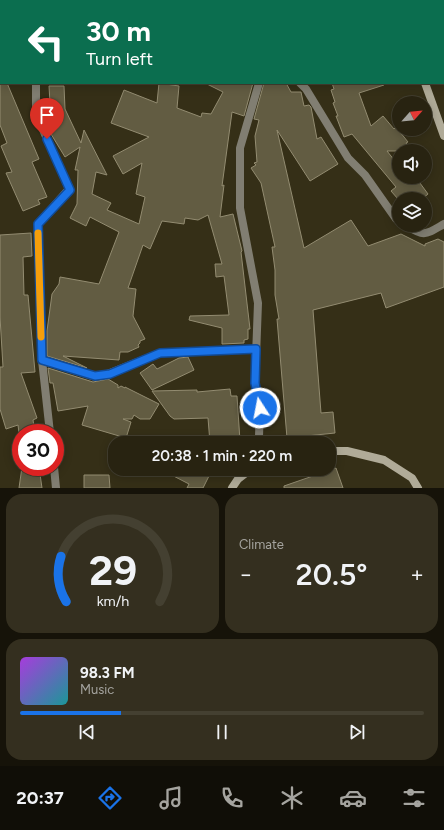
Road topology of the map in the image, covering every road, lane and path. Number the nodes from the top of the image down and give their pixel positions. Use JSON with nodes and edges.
{"nodes":[{"id":1,"x":36,"y":84,"type":"edge"},
{"id":2,"x":259,"y":84,"type":"edge"},
{"id":3,"x":301,"y":84,"type":"edge"},
{"id":4,"x":425,"y":84,"type":"edge"},
{"id":5,"x":444,"y":136,"type":"edge"},
{"id":6,"x":392,"y":213,"type":"edge"},
{"id":7,"x":444,"y":224,"type":"edge"},
{"id":8,"x":416,"y":232,"type":"edge"},
{"id":9,"x":432,"y":232,"type":"edge"},
{"id":10,"x":432,"y":232,"type":"edge"},
{"id":11,"x":256,"y":349,"type":"junction"},
{"id":12,"x":42,"y":360,"type":"junction"},
{"id":13,"x":49,"y":424,"type":"edge"},
{"id":14,"x":259,"y":436,"type":"edge"},
{"id":15,"x":336,"y":451,"type":"edge"},
{"id":16,"x":55,"y":476,"type":"edge"},
{"id":17,"x":241,"y":476,"type":"edge"},
{"id":18,"x":56,"y":488,"type":"edge"},
{"id":19,"x":232,"y":488,"type":"edge"},
{"id":20,"x":418,"y":488,"type":"edge"}],
"edges":[{"from":1,"to":12,"type":"street"},
{"from":2,"to":11,"type":"street"},
{"from":3,"to":6,"type":"street"},
{"from":4,"to":5,"type":"street"},
{"from":7,"to":10,"type":"street"},
{"from":8,"to":9,"type":"street"},
{"from":11,"to":12,"type":"street"},
{"from":11,"to":14,"type":"street"},
{"from":12,"to":13,"type":"street"},
{"from":15,"to":20,"type":"street"},
{"from":16,"to":18,"type":"street"},
{"from":17,"to":19,"type":"street"}]}
